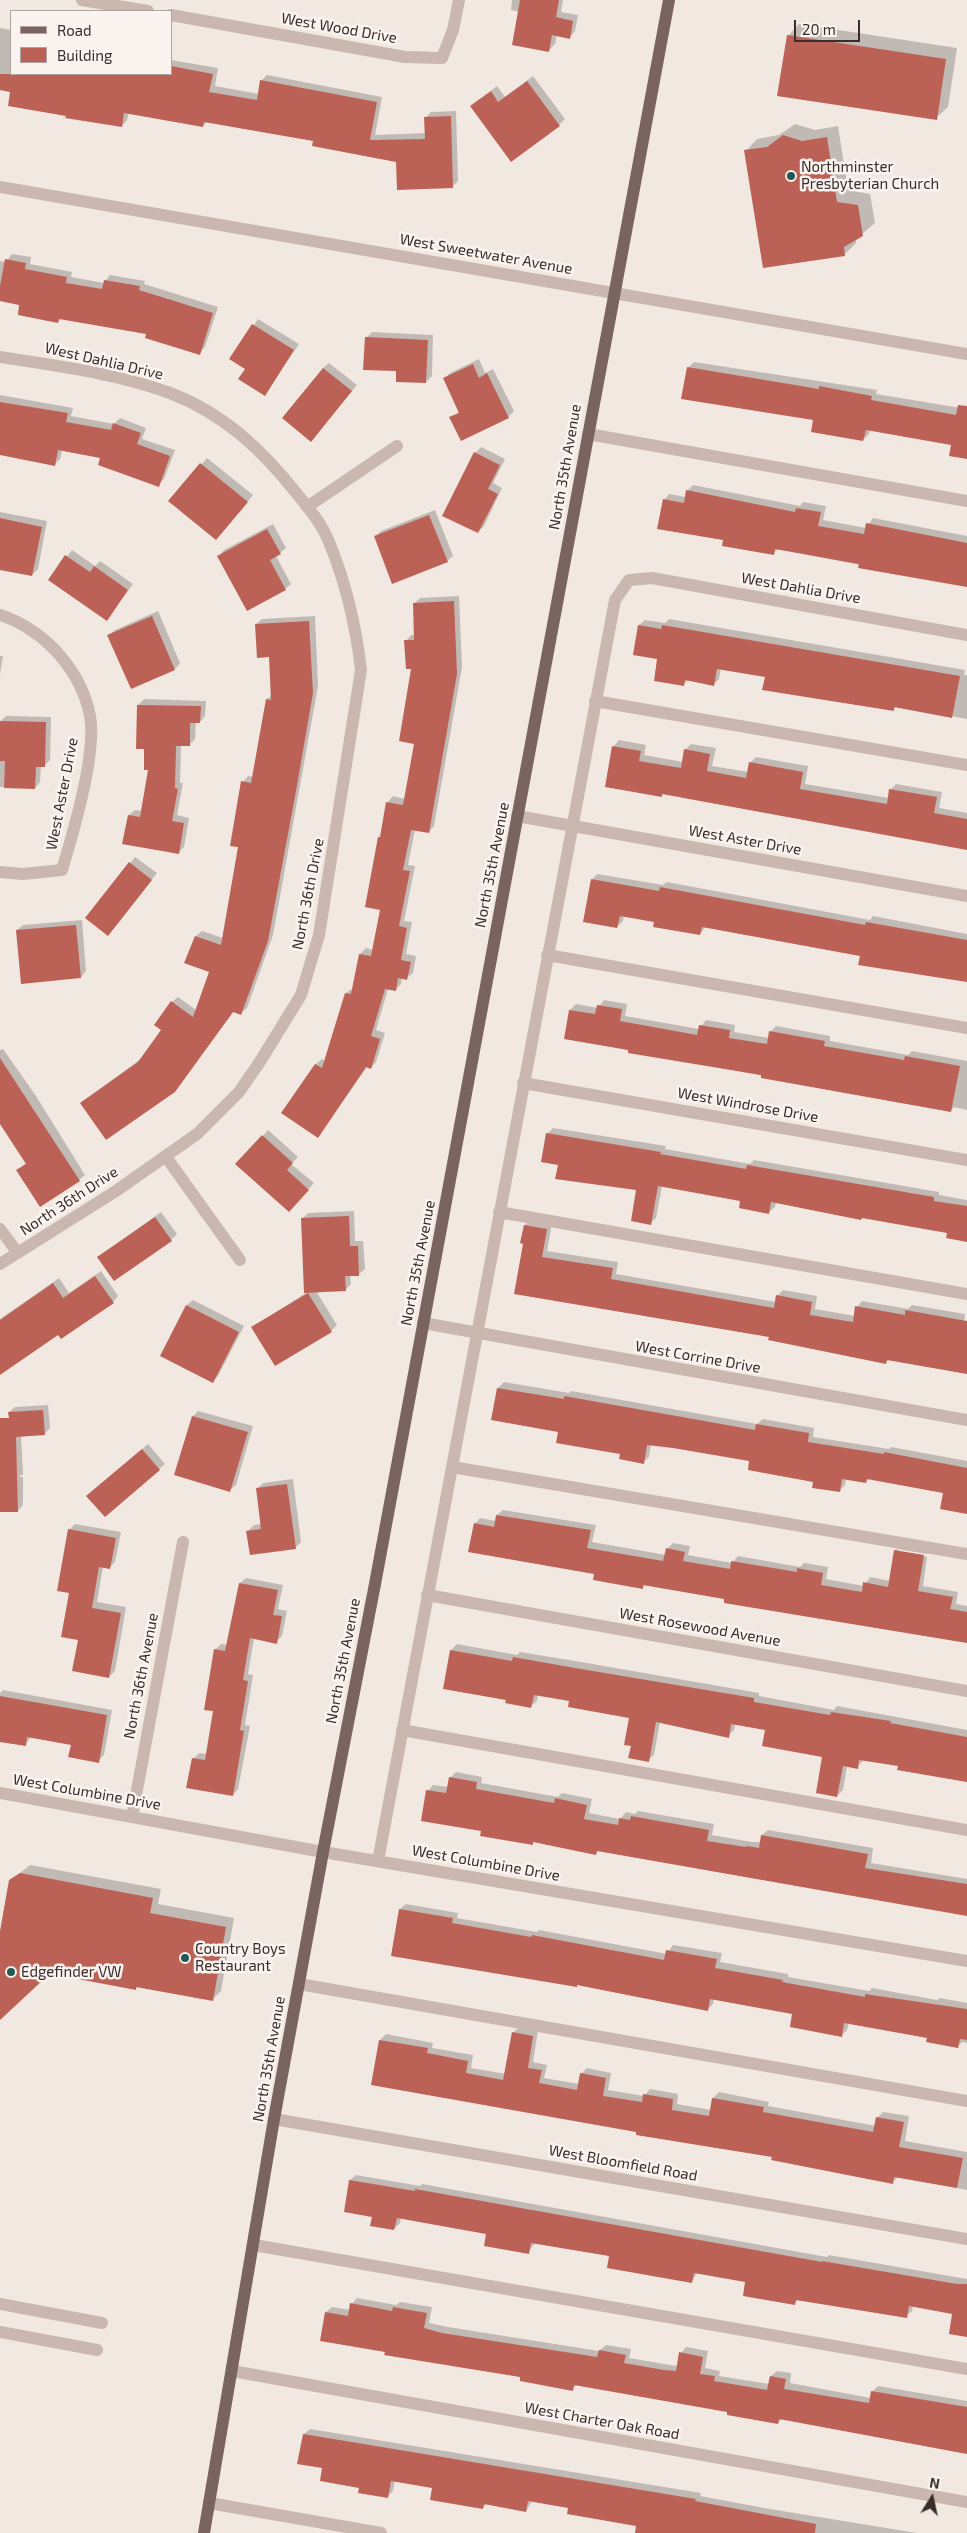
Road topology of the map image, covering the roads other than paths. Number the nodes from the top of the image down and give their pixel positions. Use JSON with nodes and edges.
{"nodes":[{"id":1,"x":82,"y":0,"type":"edge"},
{"id":2,"x":459,"y":0,"type":"edge"},
{"id":3,"x":669,"y":0,"type":"edge"},
{"id":4,"x":142,"y":10,"type":"edge"},
{"id":5,"x":172,"y":15,"type":"edge"},
{"id":6,"x":0,"y":187,"type":"edge"},
{"id":7,"x":615,"y":293,"type":"junction"},
{"id":8,"x":967,"y":354,"type":"edge"},
{"id":9,"x":0,"y":356,"type":"edge"},
{"id":10,"x":588,"y":434,"type":"junction"},
{"id":11,"x":397,"y":446,"type":"dead end"},
{"id":12,"x":967,"y":501,"type":"edge"},
{"id":13,"x":308,"y":507,"type":"junction"},
{"id":14,"x":0,"y":615,"type":"edge"},
{"id":15,"x":967,"y":634,"type":"edge"},
{"id":16,"x":594,"y":701,"type":"junction"},
{"id":17,"x":967,"y":764,"type":"edge"},
{"id":18,"x":517,"y":816,"type":"junction"},
{"id":19,"x":571,"y":826,"type":"junction"},
{"id":20,"x":0,"y":872,"type":"edge"},
{"id":21,"x":967,"y":896,"type":"edge"},
{"id":22,"x":547,"y":955,"type":"junction"},
{"id":23,"x":967,"y":1028,"type":"edge"},
{"id":24,"x":523,"y":1083,"type":"junction"},
{"id":25,"x":166,"y":1157,"type":"junction"},
{"id":26,"x":967,"y":1160,"type":"edge"},
{"id":27,"x":499,"y":1212,"type":"junction"},
{"id":28,"x":0,"y":1229,"type":"edge"},
{"id":29,"x":18,"y":1253,"type":"junction"},
{"id":30,"x":240,"y":1260,"type":"dead end"},
{"id":31,"x":0,"y":1264,"type":"edge"},
{"id":32,"x":967,"y":1294,"type":"edge"},
{"id":33,"x":423,"y":1323,"type":"junction"},
{"id":34,"x":477,"y":1335,"type":"junction"},
{"id":35,"x":967,"y":1420,"type":"edge"},
{"id":36,"x":452,"y":1467,"type":"junction"},
{"id":37,"x":183,"y":1542,"type":"dead end"},
{"id":38,"x":967,"y":1554,"type":"edge"},
{"id":39,"x":428,"y":1595,"type":"junction"},
{"id":40,"x":967,"y":1691,"type":"edge"},
{"id":41,"x":402,"y":1730,"type":"junction"},
{"id":42,"x":0,"y":1793,"type":"edge"},
{"id":43,"x":132,"y":1816,"type":"junction"},
{"id":44,"x":967,"y":1830,"type":"edge"},
{"id":45,"x":323,"y":1852,"type":"junction"},
{"id":46,"x":378,"y":1862,"type":"junction"},
{"id":47,"x":967,"y":1961,"type":"edge"},
{"id":48,"x":299,"y":1984,"type":"junction"},
{"id":49,"x":967,"y":2101,"type":"edge"},
{"id":50,"x":274,"y":2119,"type":"junction"},
{"id":51,"x":967,"y":2239,"type":"edge"},
{"id":52,"x":254,"y":2245,"type":"junction"},
{"id":53,"x":0,"y":2304,"type":"edge"},
{"id":54,"x":102,"y":2323,"type":"dead end"},
{"id":55,"x":0,"y":2332,"type":"edge"},
{"id":56,"x":97,"y":2350,"type":"dead end"},
{"id":57,"x":967,"y":2368,"type":"edge"},
{"id":58,"x":232,"y":2371,"type":"junction"},
{"id":59,"x":967,"y":2502,"type":"edge"},
{"id":60,"x":209,"y":2503,"type":"junction"},
{"id":61,"x":204,"y":2533,"type":"edge"},
{"id":62,"x":381,"y":2533,"type":"edge"}],
"edges":[{"from":1,"to":4,"type":"street"},
{"from":2,"to":5,"type":"street","name":"West Wood Drive"},
{"from":3,"to":7,"type":"main road","name":"North 35th Avenue"},
{"from":6,"to":7,"type":"street","name":"West Sweetwater Avenue"},
{"from":7,"to":8,"type":"street","name":"West Sweetwater Avenue"},
{"from":7,"to":10,"type":"main road","name":"North 35th Avenue"},
{"from":9,"to":13,"type":"street","name":"West Dahlia Drive"},
{"from":10,"to":12,"type":"street"},
{"from":10,"to":18,"type":"main road","name":"North 35th Avenue"},
{"from":11,"to":13,"type":"street"},
{"from":13,"to":25,"type":"street","name":"North 36th Drive"},
{"from":14,"to":20,"type":"street","name":"West Aster Drive"},
{"from":15,"to":16,"type":"street","name":"West Dahlia Drive"},
{"from":16,"to":17,"type":"street"},
{"from":16,"to":19,"type":"street"},
{"from":18,"to":19,"type":"street","name":"West Aster Drive"},
{"from":18,"to":33,"type":"main road","name":"North 35th Avenue"},
{"from":19,"to":21,"type":"street","name":"West Aster Drive"},
{"from":19,"to":22,"type":"street"},
{"from":22,"to":23,"type":"street"},
{"from":22,"to":24,"type":"street"},
{"from":24,"to":26,"type":"street","name":"West Windrose Drive"},
{"from":24,"to":27,"type":"street"},
{"from":25,"to":29,"type":"street","name":"North 36th Drive"},
{"from":25,"to":30,"type":"street"},
{"from":27,"to":32,"type":"street"},
{"from":27,"to":34,"type":"street"},
{"from":28,"to":29,"type":"street"},
{"from":29,"to":31,"type":"street","name":"North 36th Drive"},
{"from":33,"to":34,"type":"street","name":"West Corrine Drive"},
{"from":33,"to":45,"type":"main road","name":"North 35th Avenue"},
{"from":34,"to":35,"type":"street","name":"West Corrine Drive"},
{"from":34,"to":36,"type":"street"},
{"from":36,"to":38,"type":"street"},
{"from":36,"to":39,"type":"street"},
{"from":37,"to":43,"type":"street","name":"North 36th Avenue"},
{"from":39,"to":40,"type":"street","name":"West Rosewood Avenue"},
{"from":39,"to":41,"type":"street"},
{"from":41,"to":44,"type":"street"},
{"from":41,"to":46,"type":"street"},
{"from":42,"to":43,"type":"street","name":"West Columbine Drive"},
{"from":43,"to":45,"type":"street","name":"West Columbine Drive"},
{"from":45,"to":46,"type":"street","name":"West Columbine Drive"},
{"from":45,"to":48,"type":"main road","name":"North 35th Avenue"},
{"from":46,"to":47,"type":"street","name":"West Columbine Drive"},
{"from":48,"to":49,"type":"street"},
{"from":48,"to":50,"type":"main road","name":"North 35th Avenue"},
{"from":50,"to":51,"type":"street","name":"West Bloomfield Road"},
{"from":50,"to":52,"type":"main road","name":"North 35th Avenue"},
{"from":52,"to":57,"type":"street"},
{"from":52,"to":58,"type":"main road","name":"North 35th Avenue"},
{"from":53,"to":54,"type":"street"},
{"from":55,"to":56,"type":"street"},
{"from":58,"to":59,"type":"street","name":"West Charter Oak Road"},
{"from":58,"to":60,"type":"main road","name":"North 35th Avenue"},
{"from":60,"to":61,"type":"main road","name":"North 35th Avenue"},
{"from":60,"to":62,"type":"street"}]}
